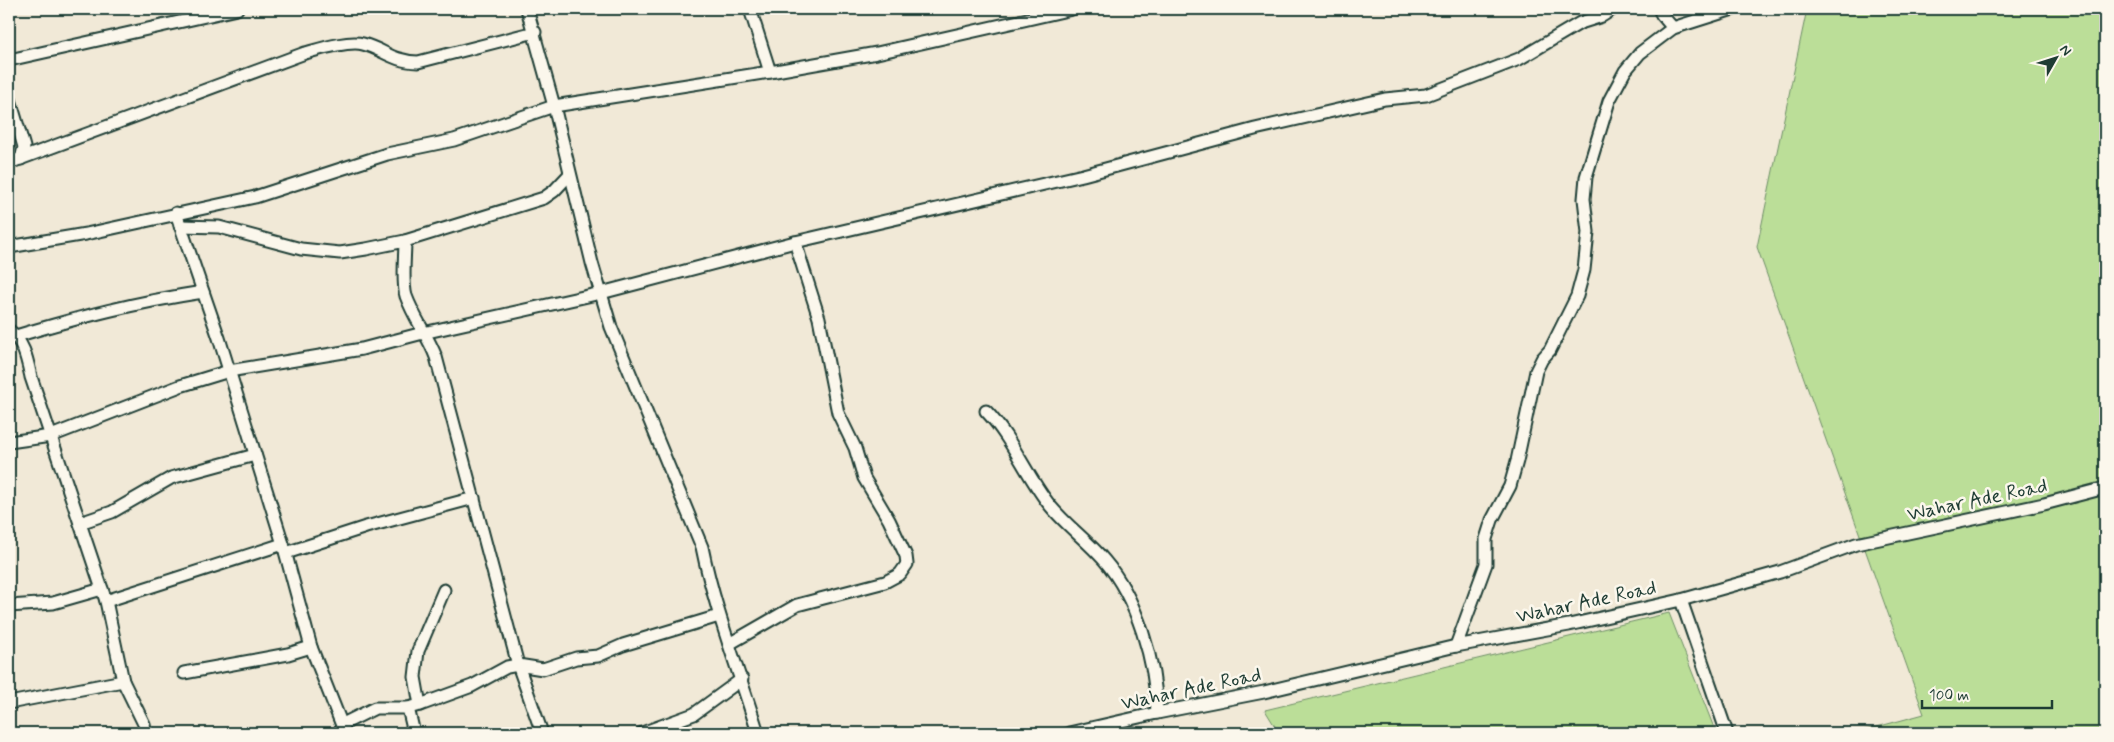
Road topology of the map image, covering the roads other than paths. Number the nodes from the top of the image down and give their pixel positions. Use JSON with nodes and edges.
{"nodes":[{"id":1,"x":237,"y":9,"type":"edge"},
{"id":2,"x":528,"y":9,"type":"edge"},
{"id":3,"x":750,"y":9,"type":"edge"},
{"id":4,"x":1072,"y":9,"type":"edge"},
{"id":5,"x":1613,"y":9,"type":"edge"},
{"id":6,"x":1660,"y":9,"type":"edge"},
{"id":7,"x":1733,"y":9,"type":"edge"},
{"id":8,"x":1673,"y":28,"type":"junction"},
{"id":9,"x":535,"y":32,"type":"junction"},
{"id":10,"x":9,"y":60,"type":"edge"},
{"id":11,"x":770,"y":72,"type":"junction"},
{"id":12,"x":9,"y":96,"type":"edge"},
{"id":13,"x":554,"y":106,"type":"junction"},
{"id":14,"x":21,"y":159,"type":"junction"},
{"id":15,"x":9,"y":163,"type":"edge"},
{"id":16,"x":569,"y":175,"type":"junction"},
{"id":17,"x":176,"y":213,"type":"junction"},
{"id":18,"x":180,"y":226,"type":"junction"},
{"id":19,"x":405,"y":240,"type":"junction"},
{"id":20,"x":795,"y":242,"type":"junction"},
{"id":21,"x":9,"y":247,"type":"edge"},
{"id":22,"x":203,"y":292,"type":"junction"},
{"id":23,"x":601,"y":293,"type":"junction"},
{"id":24,"x":13,"y":333,"type":"edge"},
{"id":25,"x":423,"y":333,"type":"junction"},
{"id":26,"x":229,"y":371,"type":"junction"},
{"id":27,"x":986,"y":411,"type":"dead end"},
{"id":28,"x":51,"y":436,"type":"junction"},
{"id":29,"x":9,"y":442,"type":"edge"},
{"id":30,"x":255,"y":455,"type":"junction"},
{"id":31,"x":2105,"y":488,"type":"edge"},
{"id":32,"x":474,"y":498,"type":"junction"},
{"id":33,"x":80,"y":523,"type":"junction"},
{"id":34,"x":285,"y":548,"type":"junction"},
{"id":35,"x":102,"y":589,"type":"junction"},
{"id":36,"x":444,"y":590,"type":"dead end"},
{"id":37,"x":1681,"y":600,"type":"junction"},
{"id":38,"x":106,"y":601,"type":"junction"},
{"id":39,"x":9,"y":606,"type":"edge"},
{"id":40,"x":719,"y":616,"type":"junction"},
{"id":41,"x":729,"y":644,"type":"junction"},
{"id":42,"x":1456,"y":646,"type":"junction"},
{"id":43,"x":311,"y":647,"type":"junction"},
{"id":44,"x":518,"y":665,"type":"junction"},
{"id":45,"x":184,"y":672,"type":"dead end"},
{"id":46,"x":742,"y":679,"type":"junction"},
{"id":47,"x":123,"y":681,"type":"junction"},
{"id":48,"x":9,"y":703,"type":"edge"},
{"id":49,"x":420,"y":705,"type":"junction"},
{"id":50,"x":408,"y":708,"type":"junction"},
{"id":51,"x":1158,"y":713,"type":"junction"},
{"id":52,"x":344,"y":729,"type":"edge"},
{"id":53,"x":146,"y":733,"type":"edge"},
{"id":54,"x":414,"y":733,"type":"edge"},
{"id":55,"x":542,"y":733,"type":"edge"},
{"id":56,"x":642,"y":733,"type":"edge"},
{"id":57,"x":758,"y":733,"type":"edge"},
{"id":58,"x":1070,"y":733,"type":"edge"},
{"id":59,"x":1726,"y":733,"type":"edge"}],
"edges":[{"from":1,"to":10,"type":"street"},
{"from":2,"to":9,"type":"street"},
{"from":3,"to":11,"type":"street"},
{"from":4,"to":11,"type":"street"},
{"from":5,"to":20,"type":"street"},
{"from":6,"to":8,"type":"street"},
{"from":7,"to":8,"type":"street"},
{"from":8,"to":42,"type":"street"},
{"from":9,"to":13,"type":"street"},
{"from":9,"to":14,"type":"street"},
{"from":11,"to":13,"type":"street"},
{"from":12,"to":14,"type":"street"},
{"from":13,"to":16,"type":"street"},
{"from":13,"to":17,"type":"street"},
{"from":14,"to":15,"type":"street"},
{"from":16,"to":19,"type":"street"},
{"from":16,"to":23,"type":"street"},
{"from":17,"to":18,"type":"street"},
{"from":17,"to":21,"type":"street"},
{"from":18,"to":19,"type":"street"},
{"from":18,"to":22,"type":"street"},
{"from":19,"to":25,"type":"street"},
{"from":20,"to":23,"type":"street"},
{"from":20,"to":41,"type":"street"},
{"from":22,"to":24,"type":"street"},
{"from":22,"to":26,"type":"street"},
{"from":23,"to":25,"type":"street"},
{"from":23,"to":40,"type":"street"},
{"from":24,"to":28,"type":"street"},
{"from":25,"to":26,"type":"street"},
{"from":25,"to":32,"type":"street"},
{"from":26,"to":28,"type":"street"},
{"from":26,"to":30,"type":"street"},
{"from":27,"to":51,"type":"street"},
{"from":28,"to":29,"type":"street"},
{"from":28,"to":33,"type":"street"},
{"from":30,"to":33,"type":"street"},
{"from":30,"to":34,"type":"street"},
{"from":31,"to":37,"type":"street","name":"Wahar Ade Road"},
{"from":32,"to":34,"type":"street"},
{"from":32,"to":44,"type":"street"},
{"from":33,"to":35,"type":"street"},
{"from":34,"to":38,"type":"street"},
{"from":34,"to":43,"type":"street"},
{"from":35,"to":38,"type":"street"},
{"from":35,"to":39,"type":"street"},
{"from":36,"to":49,"type":"street"},
{"from":37,"to":42,"type":"street","name":"Wahar Ade Road"},
{"from":37,"to":59,"type":"street"},
{"from":38,"to":47,"type":"street"},
{"from":40,"to":41,"type":"street"},
{"from":40,"to":44,"type":"street"},
{"from":41,"to":46,"type":"street"},
{"from":42,"to":51,"type":"street","name":"Wahar Ade Road"},
{"from":43,"to":45,"type":"street"},
{"from":43,"to":52,"type":"street"},
{"from":44,"to":49,"type":"street"},
{"from":44,"to":55,"type":"street"},
{"from":46,"to":56,"type":"street"},
{"from":46,"to":57,"type":"street"},
{"from":47,"to":48,"type":"street"},
{"from":47,"to":53,"type":"street"},
{"from":49,"to":50,"type":"street"},
{"from":50,"to":52,"type":"street"},
{"from":50,"to":54,"type":"street"},
{"from":51,"to":58,"type":"street","name":"Wahar Ade Road"}]}
